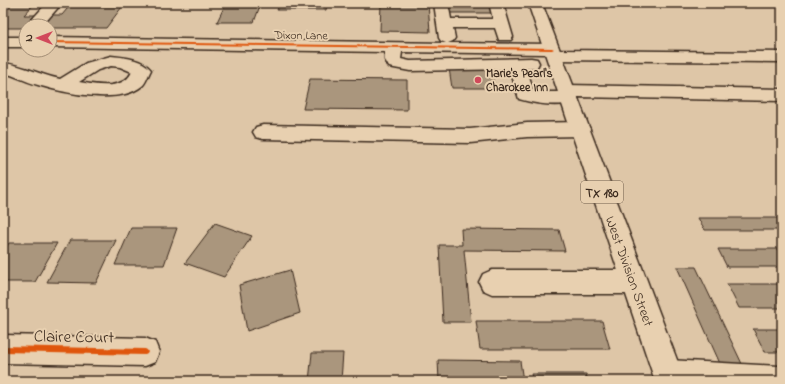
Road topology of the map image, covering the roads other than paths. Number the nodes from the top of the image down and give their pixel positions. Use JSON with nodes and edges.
{"nodes":[{"id":1,"x":55,"y":3,"type":"edge"},
{"id":2,"x":441,"y":3,"type":"edge"},
{"id":3,"x":496,"y":3,"type":"edge"},
{"id":4,"x":535,"y":3,"type":"edge"},
{"id":5,"x":41,"y":18,"type":"edge"},
{"id":6,"x":502,"y":23,"type":"junction"},
{"id":7,"x":444,"y":24,"type":"junction"},
{"id":8,"x":18,"y":41,"type":"edge"},
{"id":9,"x":3,"y":42,"type":"edge"},
{"id":10,"x":58,"y":42,"type":"edge"},
{"id":11,"x":394,"y":46,"type":"junction"},
{"id":12,"x":448,"y":47,"type":"junction"},
{"id":13,"x":508,"y":48,"type":"junction"},
{"id":14,"x":554,"y":55,"type":"junction"},
{"id":15,"x":782,"y":58,"type":"edge"},
{"id":16,"x":517,"y":64,"type":"junction"},
{"id":17,"x":3,"y":68,"type":"edge"},
{"id":18,"x":64,"y":84,"type":"dead end"},
{"id":19,"x":568,"y":95,"type":"junction"},
{"id":20,"x":782,"y":95,"type":"edge"},
{"id":21,"x":580,"y":129,"type":"junction"},
{"id":22,"x":262,"y":132,"type":"dead end"},
{"id":23,"x":492,"y":282,"type":"dead end"},
{"id":24,"x":634,"y":282,"type":"junction"},
{"id":25,"x":3,"y":349,"type":"edge"},
{"id":26,"x":145,"y":352,"type":"dead end"},
{"id":27,"x":669,"y":378,"type":"edge"},
{"id":28,"x":779,"y":381,"type":"edge"},
{"id":29,"x":782,"y":381,"type":"edge"}],
"edges":[{"from":1,"to":5,"type":"street"},
{"from":2,"to":7,"type":"street"},
{"from":3,"to":6,"type":"street"},
{"from":4,"to":14,"type":"street","name":"West Division Street","number":"TX 180"},
{"from":6,"to":7,"type":"street"},
{"from":6,"to":13,"type":"street"},
{"from":7,"to":12,"type":"street"},
{"from":8,"to":9,"type":"street"},
{"from":10,"to":11,"type":"street","name":"Dixon Lane"},
{"from":11,"to":12,"type":"street","name":"Dixon Lane"},
{"from":11,"to":16,"type":"street"},
{"from":12,"to":13,"type":"street","name":"Dixon Lane"},
{"from":13,"to":14,"type":"street","name":"Dixon Lane"},
{"from":14,"to":15,"type":"street"},
{"from":14,"to":16,"type":"street"},
{"from":14,"to":19,"type":"street","name":"West Division Street","number":"TX 180"},
{"from":16,"to":19,"type":"street"},
{"from":17,"to":18,"type":"street"},
{"from":19,"to":20,"type":"street"},
{"from":19,"to":21,"type":"street","name":"West Division Street","number":"TX 180"},
{"from":21,"to":22,"type":"street"},
{"from":21,"to":24,"type":"street","name":"West Division Street","number":"TX 180"},
{"from":23,"to":24,"type":"street"},
{"from":24,"to":27,"type":"street","name":"West Division Street","number":"TX 180"},
{"from":25,"to":26,"type":"street","name":"Claire Court"},
{"from":27,"to":28,"type":"street"},
{"from":28,"to":29,"type":"street"}]}
